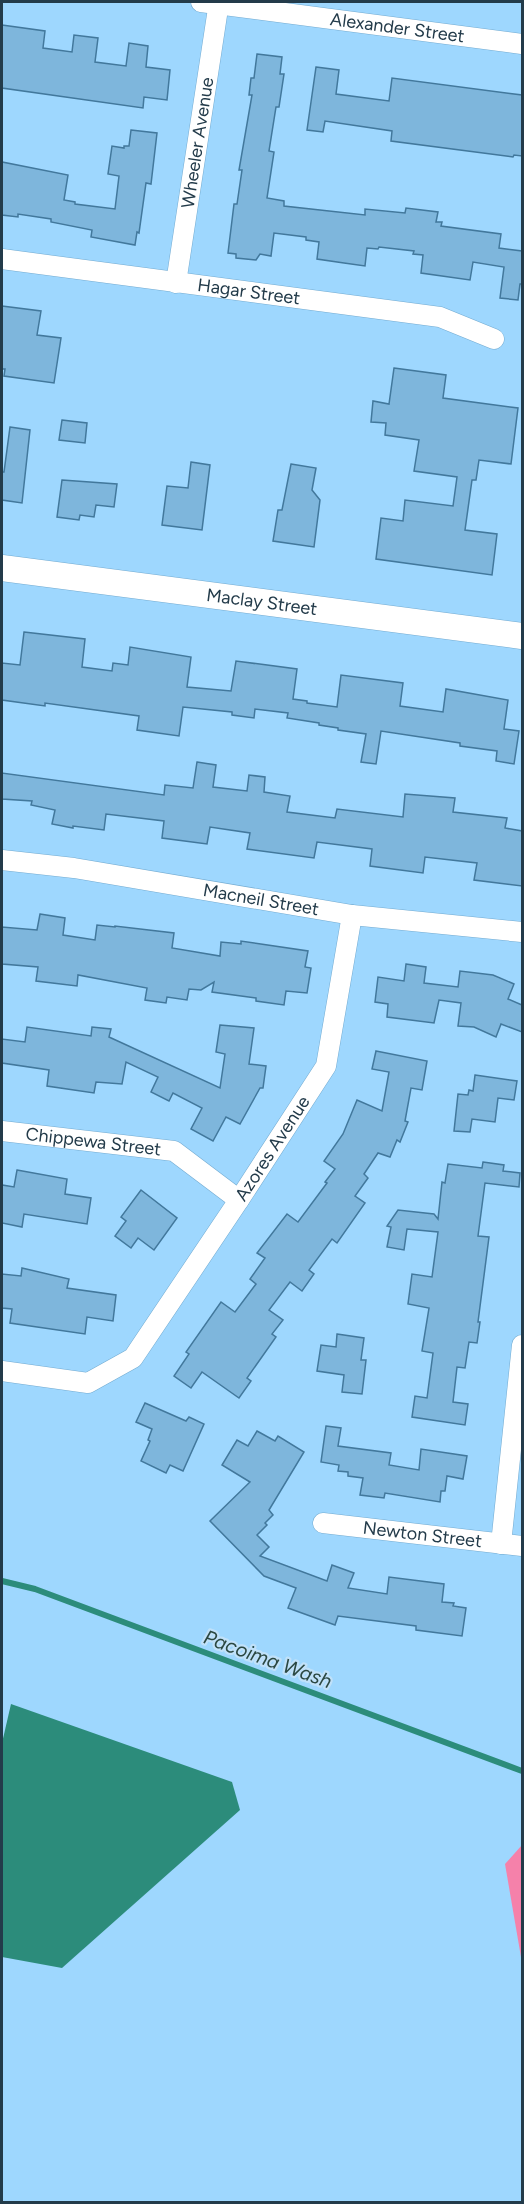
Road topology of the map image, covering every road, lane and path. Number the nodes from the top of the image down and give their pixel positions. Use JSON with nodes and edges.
{"nodes":[{"id":1,"x":213,"y":2,"type":"edge"},
{"id":2,"x":522,"y":44,"type":"edge"},
{"id":3,"x":2,"y":259,"type":"edge"},
{"id":4,"x":176,"y":283,"type":"junction"},
{"id":5,"x":494,"y":339,"type":"dead end"},
{"id":6,"x":2,"y":568,"type":"edge"},
{"id":7,"x":522,"y":636,"type":"edge"},
{"id":8,"x":2,"y":860,"type":"edge"},
{"id":9,"x":352,"y":915,"type":"junction"},
{"id":10,"x":522,"y":932,"type":"edge"},
{"id":11,"x":2,"y":1131,"type":"edge"},
{"id":12,"x":239,"y":1200,"type":"junction"},
{"id":13,"x":522,"y":1345,"type":"edge"},
{"id":14,"x":2,"y":1371,"type":"edge"},
{"id":15,"x":323,"y":1523,"type":"dead end"},
{"id":16,"x":501,"y":1544,"type":"junction"},
{"id":17,"x":522,"y":1545,"type":"edge"}],
"edges":[{"from":1,"to":2,"type":"street","name":"Alexander Street"},
{"from":1,"to":4,"type":"street","name":"Wheeler Avenue"},
{"from":3,"to":4,"type":"street","name":"Hagar Street"},
{"from":4,"to":5,"type":"street","name":"Hagar Street"},
{"from":6,"to":7,"type":"street","name":"Maclay Street"},
{"from":8,"to":9,"type":"street","name":"Macneil Street"},
{"from":9,"to":10,"type":"street","name":"Macneil Street"},
{"from":9,"to":12,"type":"street","name":"Azores Avenue"},
{"from":11,"to":12,"type":"street","name":"Chippewa Street"},
{"from":12,"to":14,"type":"street","name":"Azores Avenue"},
{"from":13,"to":16,"type":"street"},
{"from":15,"to":16,"type":"street","name":"Newton Street"},
{"from":16,"to":17,"type":"street","name":"Newton Street"}]}
